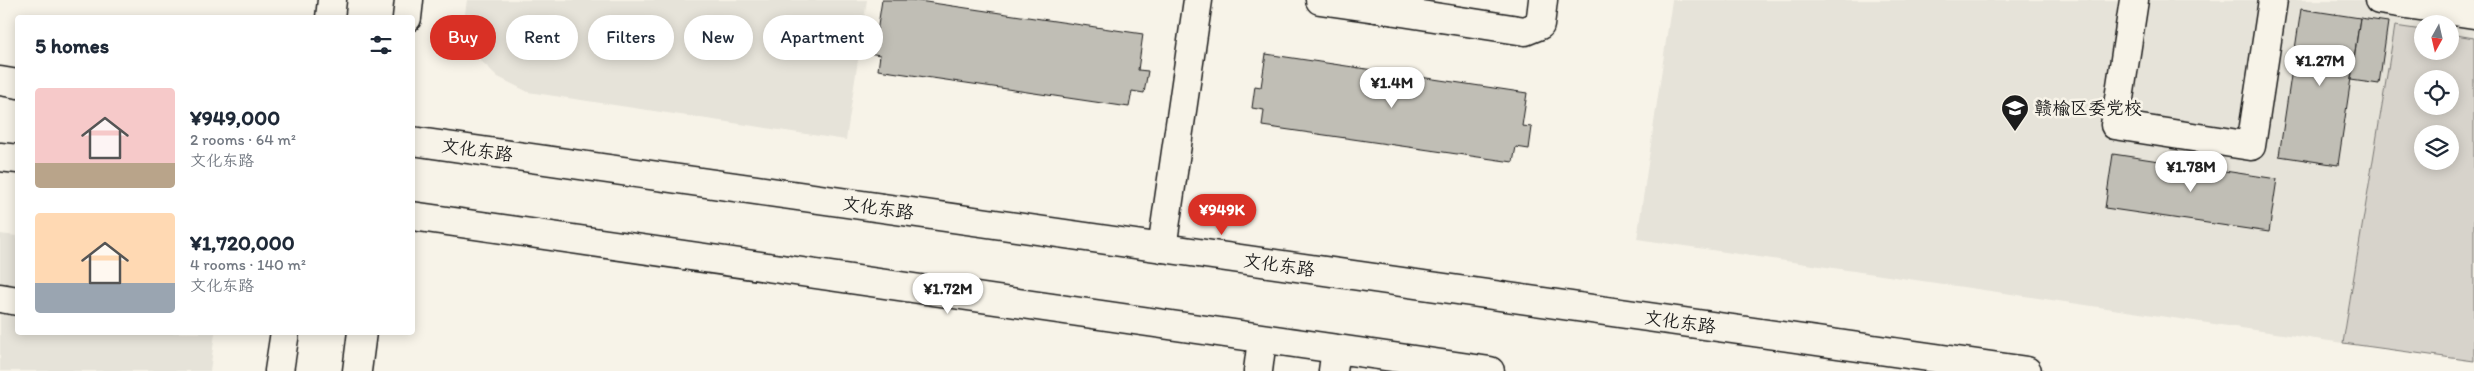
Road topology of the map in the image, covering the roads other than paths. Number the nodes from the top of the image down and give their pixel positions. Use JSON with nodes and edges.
{"nodes":[{"id":1,"x":332,"y":0,"type":"edge"},
{"id":2,"x":410,"y":0,"type":"edge"},
{"id":3,"x":1198,"y":0,"type":"edge"},
{"id":4,"x":1320,"y":0,"type":"edge"},
{"id":5,"x":1544,"y":0,"type":"edge"},
{"id":6,"x":2134,"y":0,"type":"edge"},
{"id":7,"x":2273,"y":0,"type":"edge"},
{"id":8,"x":2379,"y":0,"type":"edge"},
{"id":9,"x":1376,"y":4,"type":"edge"},
{"id":10,"x":2474,"y":14,"type":"edge"},
{"id":11,"x":330,"y":15,"type":"edge"},
{"id":12,"x":408,"y":15,"type":"edge"},
{"id":13,"x":0,"y":81,"type":"edge"},
{"id":14,"x":15,"y":84,"type":"edge"},
{"id":15,"x":415,"y":141,"type":"edge"},
{"id":16,"x":0,"y":157,"type":"edge"},
{"id":17,"x":15,"y":159,"type":"edge"},
{"id":18,"x":415,"y":216,"type":"edge"},
{"id":19,"x":1162,"y":248,"type":"junction"},
{"id":20,"x":0,"y":298,"type":"edge"},
{"id":21,"x":15,"y":300,"type":"edge"},
{"id":22,"x":285,"y":335,"type":"edge"},
{"id":23,"x":362,"y":335,"type":"edge"},
{"id":24,"x":1262,"y":338,"type":"junction"},
{"id":25,"x":1334,"y":360,"type":"edge"},
{"id":26,"x":280,"y":371,"type":"edge"},
{"id":27,"x":357,"y":371,"type":"edge"},
{"id":28,"x":1258,"y":371,"type":"edge"},
{"id":29,"x":1490,"y":371,"type":"edge"},
{"id":30,"x":2027,"y":371,"type":"edge"}],
"edges":[{"from":1,"to":11,"type":"main road"},
{"from":2,"to":12,"type":"main road"},
{"from":3,"to":19,"type":"main road"},
{"from":4,"to":9,"type":"main road"},
{"from":5,"to":9,"type":"main road"},
{"from":6,"to":7,"type":"main road"},
{"from":8,"to":10,"type":"main road"},
{"from":13,"to":14,"type":"main road"},
{"from":15,"to":19,"type":"main road","name":"文化东路"},
{"from":16,"to":17,"type":"main road"},
{"from":18,"to":24,"type":"main road"},
{"from":19,"to":30,"type":"main road","name":"文化东路"},
{"from":20,"to":21,"type":"main road"},
{"from":22,"to":26,"type":"main road"},
{"from":23,"to":27,"type":"main road"},
{"from":24,"to":25,"type":"main road"},
{"from":24,"to":28,"type":"main road"},
{"from":25,"to":29,"type":"main road"}]}
